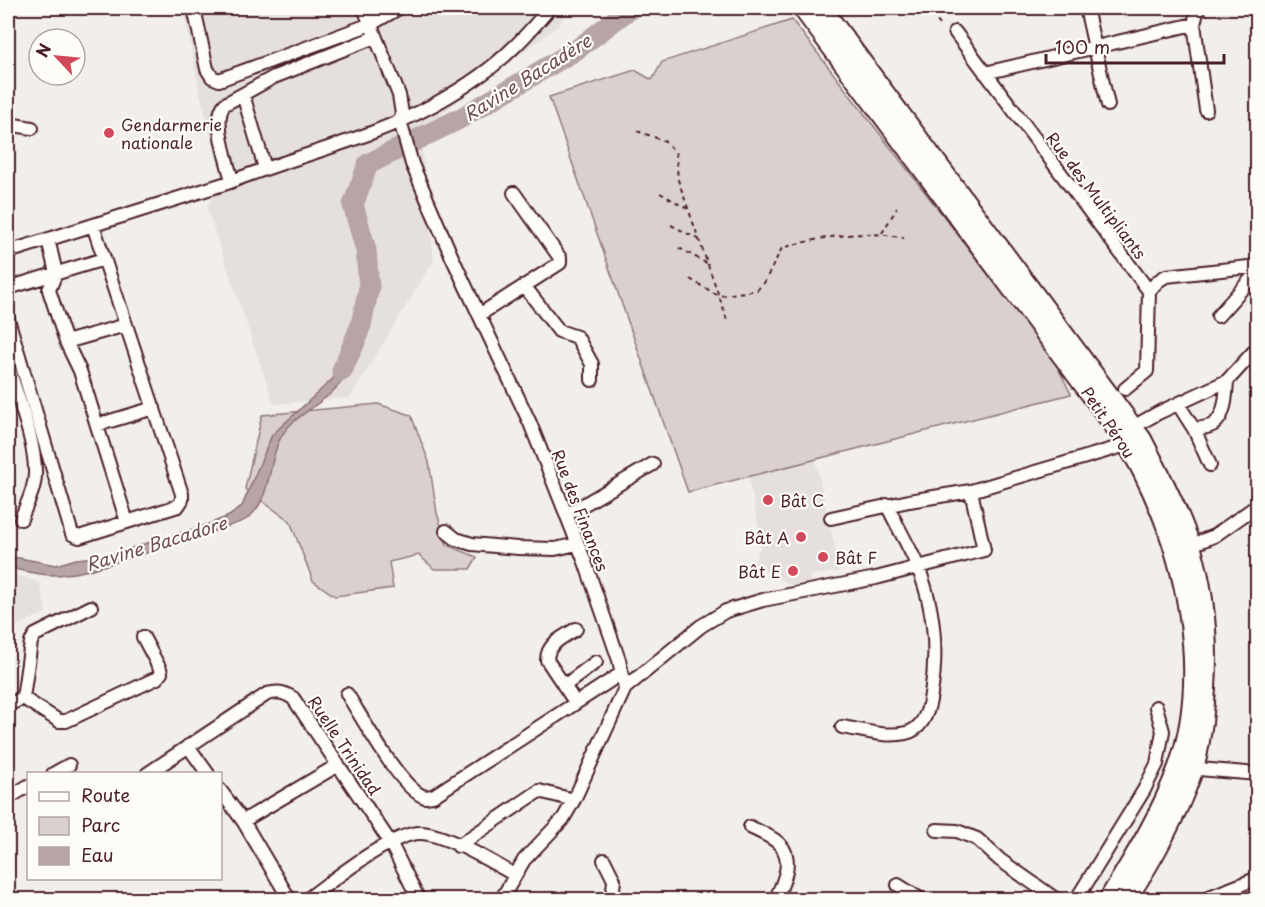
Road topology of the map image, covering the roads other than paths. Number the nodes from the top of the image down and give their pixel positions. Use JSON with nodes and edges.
{"nodes":[{"id":1,"x":194,"y":8,"type":"edge"},
{"id":2,"x":364,"y":8,"type":"edge"},
{"id":3,"x":399,"y":8,"type":"edge"},
{"id":4,"x":550,"y":8,"type":"edge"},
{"id":5,"x":802,"y":8,"type":"edge"},
{"id":6,"x":822,"y":8,"type":"edge"},
{"id":7,"x":1086,"y":8,"type":"edge"},
{"id":8,"x":1198,"y":8,"type":"edge"},
{"id":9,"x":371,"y":24,"type":"junction"},
{"id":10,"x":1194,"y":24,"type":"junction"},
{"id":11,"x":955,"y":32,"type":"road end"},
{"id":12,"x":375,"y":37,"type":"junction"},
{"id":13,"x":1095,"y":48,"type":"junction"},
{"id":14,"x":985,"y":73,"type":"junction"},
{"id":15,"x":243,"y":95,"type":"junction"},
{"id":16,"x":1108,"y":105,"type":"dead end"},
{"id":17,"x":1206,"y":110,"type":"dead end"},
{"id":18,"x":400,"y":121,"type":"junction"},
{"id":19,"x":8,"y":124,"type":"edge"},
{"id":20,"x":32,"y":128,"type":"dead end"},
{"id":21,"x":265,"y":168,"type":"junction"},
{"id":22,"x":232,"y":181,"type":"junction"},
{"id":23,"x":514,"y":193,"type":"dead end"},
{"id":24,"x":93,"y":225,"type":"junction"},
{"id":25,"x":48,"y":239,"type":"junction"},
{"id":26,"x":8,"y":252,"type":"edge"},
{"id":27,"x":104,"y":259,"type":"junction"},
{"id":28,"x":1257,"y":266,"type":"edge"},
{"id":29,"x":1257,"y":271,"type":"edge"},
{"id":30,"x":56,"y":273,"type":"junction"},
{"id":31,"x":525,"y":287,"type":"junction"},
{"id":32,"x":8,"y":288,"type":"edge"},
{"id":33,"x":1149,"y":291,"type":"junction"},
{"id":34,"x":479,"y":315,"type":"junction"},
{"id":35,"x":1218,"y":316,"type":"dead end"},
{"id":36,"x":8,"y":319,"type":"edge"},
{"id":37,"x":126,"y":325,"type":"junction"},
{"id":38,"x":66,"y":342,"type":"junction"},
{"id":39,"x":1257,"y":347,"type":"edge"},
{"id":40,"x":8,"y":366,"type":"edge"},
{"id":41,"x":592,"y":380,"type":"dead end"},
{"id":42,"x":1227,"y":381,"type":"junction"},
{"id":43,"x":1125,"y":389,"type":"dead end"},
{"id":44,"x":1178,"y":404,"type":"junction"},
{"id":45,"x":154,"y":408,"type":"junction"},
{"id":46,"x":97,"y":426,"type":"junction"},
{"id":47,"x":1194,"y":429,"type":"junction"},
{"id":48,"x":1134,"y":437,"type":"junction"},
{"id":49,"x":653,"y":464,"type":"dead end"},
{"id":50,"x":1210,"y":465,"type":"dead end"},
{"id":51,"x":971,"y":491,"type":"junction"},
{"id":52,"x":887,"y":505,"type":"junction"},
{"id":53,"x":1257,"y":505,"type":"edge"},
{"id":54,"x":566,"y":515,"type":"junction"},
{"id":55,"x":831,"y":518,"type":"dead end"},
{"id":56,"x":21,"y":519,"type":"dead end"},
{"id":57,"x":127,"y":522,"type":"junction"},
{"id":58,"x":446,"y":531,"type":"dead end"},
{"id":59,"x":577,"y":544,"type":"junction"},
{"id":60,"x":1182,"y":549,"type":"junction"},
{"id":61,"x":918,"y":567,"type":"junction"},
{"id":62,"x":92,"y":607,"type":"dead end"},
{"id":63,"x":576,"y":629,"type":"dead end"},
{"id":64,"x":143,"y":637,"type":"dead end"},
{"id":65,"x":597,"y":662,"type":"dead end"},
{"id":66,"x":622,"y":673,"type":"junction"},
{"id":67,"x":564,"y":686,"type":"junction"},
{"id":68,"x":625,"y":688,"type":"junction"},
{"id":69,"x":347,"y":694,"type":"dead end"},
{"id":70,"x":23,"y":698,"type":"junction"},
{"id":71,"x":575,"y":702,"type":"junction"},
{"id":72,"x":8,"y":705,"type":"edge"},
{"id":73,"x":1156,"y":707,"type":"dead end"},
{"id":74,"x":842,"y":726,"type":"dead end"},
{"id":75,"x":188,"y":746,"type":"junction"},
{"id":76,"x":69,"y":765,"type":"dead end"},
{"id":77,"x":338,"y":765,"type":"junction"},
{"id":78,"x":1186,"y":768,"type":"junction"},
{"id":79,"x":57,"y":772,"type":"edge"},
{"id":80,"x":150,"y":772,"type":"edge"},
{"id":81,"x":207,"y":772,"type":"edge"},
{"id":82,"x":1256,"y":772,"type":"edge"},
{"id":83,"x":27,"y":787,"type":"edge"},
{"id":84,"x":222,"y":793,"type":"edge"},
{"id":85,"x":8,"y":798,"type":"edge"},
{"id":86,"x":574,"y":800,"type":"junction"},
{"id":87,"x":243,"y":821,"type":"junction"},
{"id":88,"x":750,"y":827,"type":"dead end"},
{"id":89,"x":937,"y":830,"type":"dead end"},
{"id":90,"x":390,"y":842,"type":"junction"},
{"id":91,"x":459,"y":846,"type":"junction"},
{"id":92,"x":604,"y":860,"type":"dead end"},
{"id":93,"x":515,"y":875,"type":"junction"},
{"id":94,"x":1257,"y":878,"type":"edge"},
{"id":95,"x":898,"y":885,"type":"dead end"},
{"id":96,"x":419,"y":898,"type":"edge"},
{"id":97,"x":290,"y":900,"type":"edge"},
{"id":98,"x":306,"y":900,"type":"edge"},
{"id":99,"x":501,"y":900,"type":"edge"},
{"id":100,"x":612,"y":900,"type":"edge"},
{"id":101,"x":775,"y":900,"type":"edge"},
{"id":102,"x":922,"y":900,"type":"edge"},
{"id":103,"x":1057,"y":900,"type":"edge"},
{"id":104,"x":1076,"y":900,"type":"edge"},
{"id":105,"x":1108,"y":900,"type":"edge"},
{"id":106,"x":1126,"y":900,"type":"edge"},
{"id":107,"x":1208,"y":900,"type":"edge"}],
"edges":[{"from":1,"to":9,"type":"street"},
{"from":2,"to":9,"type":"street","name":"Rue des Finances"},
{"from":3,"to":9,"type":"street"},
{"from":4,"to":18,"type":"street"},
{"from":5,"to":48,"type":"highway","name":"Petit Pérou"},
{"from":6,"to":48,"type":"highway","name":"Petit Pérou"},
{"from":7,"to":13,"type":"street"},
{"from":8,"to":10,"type":"street"},
{"from":9,"to":12,"type":"street","name":"Rue des Finances"},
{"from":10,"to":13,"type":"street"},
{"from":10,"to":17,"type":"street"},
{"from":11,"to":14,"type":"street","name":"Rue des Multipliants"},
{"from":12,"to":15,"type":"street"},
{"from":12,"to":18,"type":"street","name":"Rue des Finances"},
{"from":13,"to":14,"type":"street"},
{"from":13,"to":16,"type":"street"},
{"from":14,"to":33,"type":"street","name":"Rue des Multipliants"},
{"from":15,"to":21,"type":"street"},
{"from":15,"to":22,"type":"street"},
{"from":18,"to":21,"type":"street"},
{"from":18,"to":34,"type":"street","name":"Rue des Finances"},
{"from":19,"to":20,"type":"street"},
{"from":21,"to":22,"type":"street"},
{"from":22,"to":24,"type":"street"},
{"from":23,"to":31,"type":"street"},
{"from":24,"to":25,"type":"street"},
{"from":24,"to":27,"type":"street"},
{"from":25,"to":26,"type":"street"},
{"from":25,"to":30,"type":"street"},
{"from":27,"to":30,"type":"street"},
{"from":27,"to":37,"type":"street"},
{"from":28,"to":33,"type":"street"},
{"from":29,"to":35,"type":"street"},
{"from":30,"to":32,"type":"street"},
{"from":30,"to":38,"type":"street"},
{"from":31,"to":34,"type":"street"},
{"from":31,"to":41,"type":"street"},
{"from":33,"to":43,"type":"street"},
{"from":34,"to":54,"type":"street","name":"Rue des Finances"},
{"from":36,"to":57,"type":"street"},
{"from":37,"to":38,"type":"street"},
{"from":37,"to":45,"type":"street"},
{"from":38,"to":46,"type":"street"},
{"from":39,"to":42,"type":"street"},
{"from":40,"to":56,"type":"street"},
{"from":42,"to":44,"type":"street"},
{"from":42,"to":47,"type":"street"},
{"from":44,"to":47,"type":"street"},
{"from":44,"to":48,"type":"street"},
{"from":45,"to":46,"type":"street"},
{"from":45,"to":57,"type":"street"},
{"from":46,"to":57,"type":"street"},
{"from":47,"to":50,"type":"street"},
{"from":48,"to":51,"type":"street"},
{"from":48,"to":60,"type":"highway","name":"Petit Pérou"},
{"from":49,"to":54,"type":"street"},
{"from":51,"to":52,"type":"street"},
{"from":51,"to":61,"type":"street"},
{"from":52,"to":55,"type":"street"},
{"from":52,"to":61,"type":"street"},
{"from":53,"to":60,"type":"street"},
{"from":54,"to":59,"type":"street","name":"Rue des Finances"},
{"from":58,"to":59,"type":"street"},
{"from":59,"to":66,"type":"street","name":"Rue des Finances"},
{"from":60,"to":78,"type":"highway","name":"Petit Pérou"},
{"from":61,"to":68,"type":"street"},
{"from":61,"to":74,"type":"street"},
{"from":62,"to":70,"type":"street"},
{"from":63,"to":67,"type":"street"},
{"from":64,"to":70,"type":"street"},
{"from":65,"to":67,"type":"street"},
{"from":66,"to":68,"type":"street","name":"Rue des Finances"},
{"from":66,"to":71,"type":"street"},
{"from":67,"to":71,"type":"street"},
{"from":68,"to":86,"type":"street"},
{"from":69,"to":71,"type":"street"},
{"from":70,"to":72,"type":"street"},
{"from":73,"to":104,"type":"street"},
{"from":75,"to":77,"type":"street","name":"Ruelle Trinidad"},
{"from":75,"to":80,"type":"street","name":"Ruelle Trinidad"},
{"from":75,"to":81,"type":"street"},
{"from":76,"to":79,"type":"street"},
{"from":77,"to":87,"type":"street"},
{"from":77,"to":90,"type":"street","name":"Ruelle Trinidad"},
{"from":78,"to":82,"type":"street"},
{"from":78,"to":105,"type":"highway","name":"Petit Pérou"},
{"from":78,"to":106,"type":"highway","name":"Petit Pérou"},
{"from":83,"to":85,"type":"street"},
{"from":84,"to":87,"type":"street"},
{"from":86,"to":91,"type":"street"},
{"from":86,"to":93,"type":"street"},
{"from":87,"to":97,"type":"street"},
{"from":88,"to":101,"type":"street"},
{"from":89,"to":103,"type":"street"},
{"from":90,"to":91,"type":"street"},
{"from":90,"to":96,"type":"street","name":"Ruelle Trinidad"},
{"from":90,"to":98,"type":"street"},
{"from":91,"to":93,"type":"street"},
{"from":92,"to":100,"type":"street"},
{"from":93,"to":99,"type":"street"},
{"from":94,"to":107,"type":"street"},
{"from":95,"to":102,"type":"street"}]}
